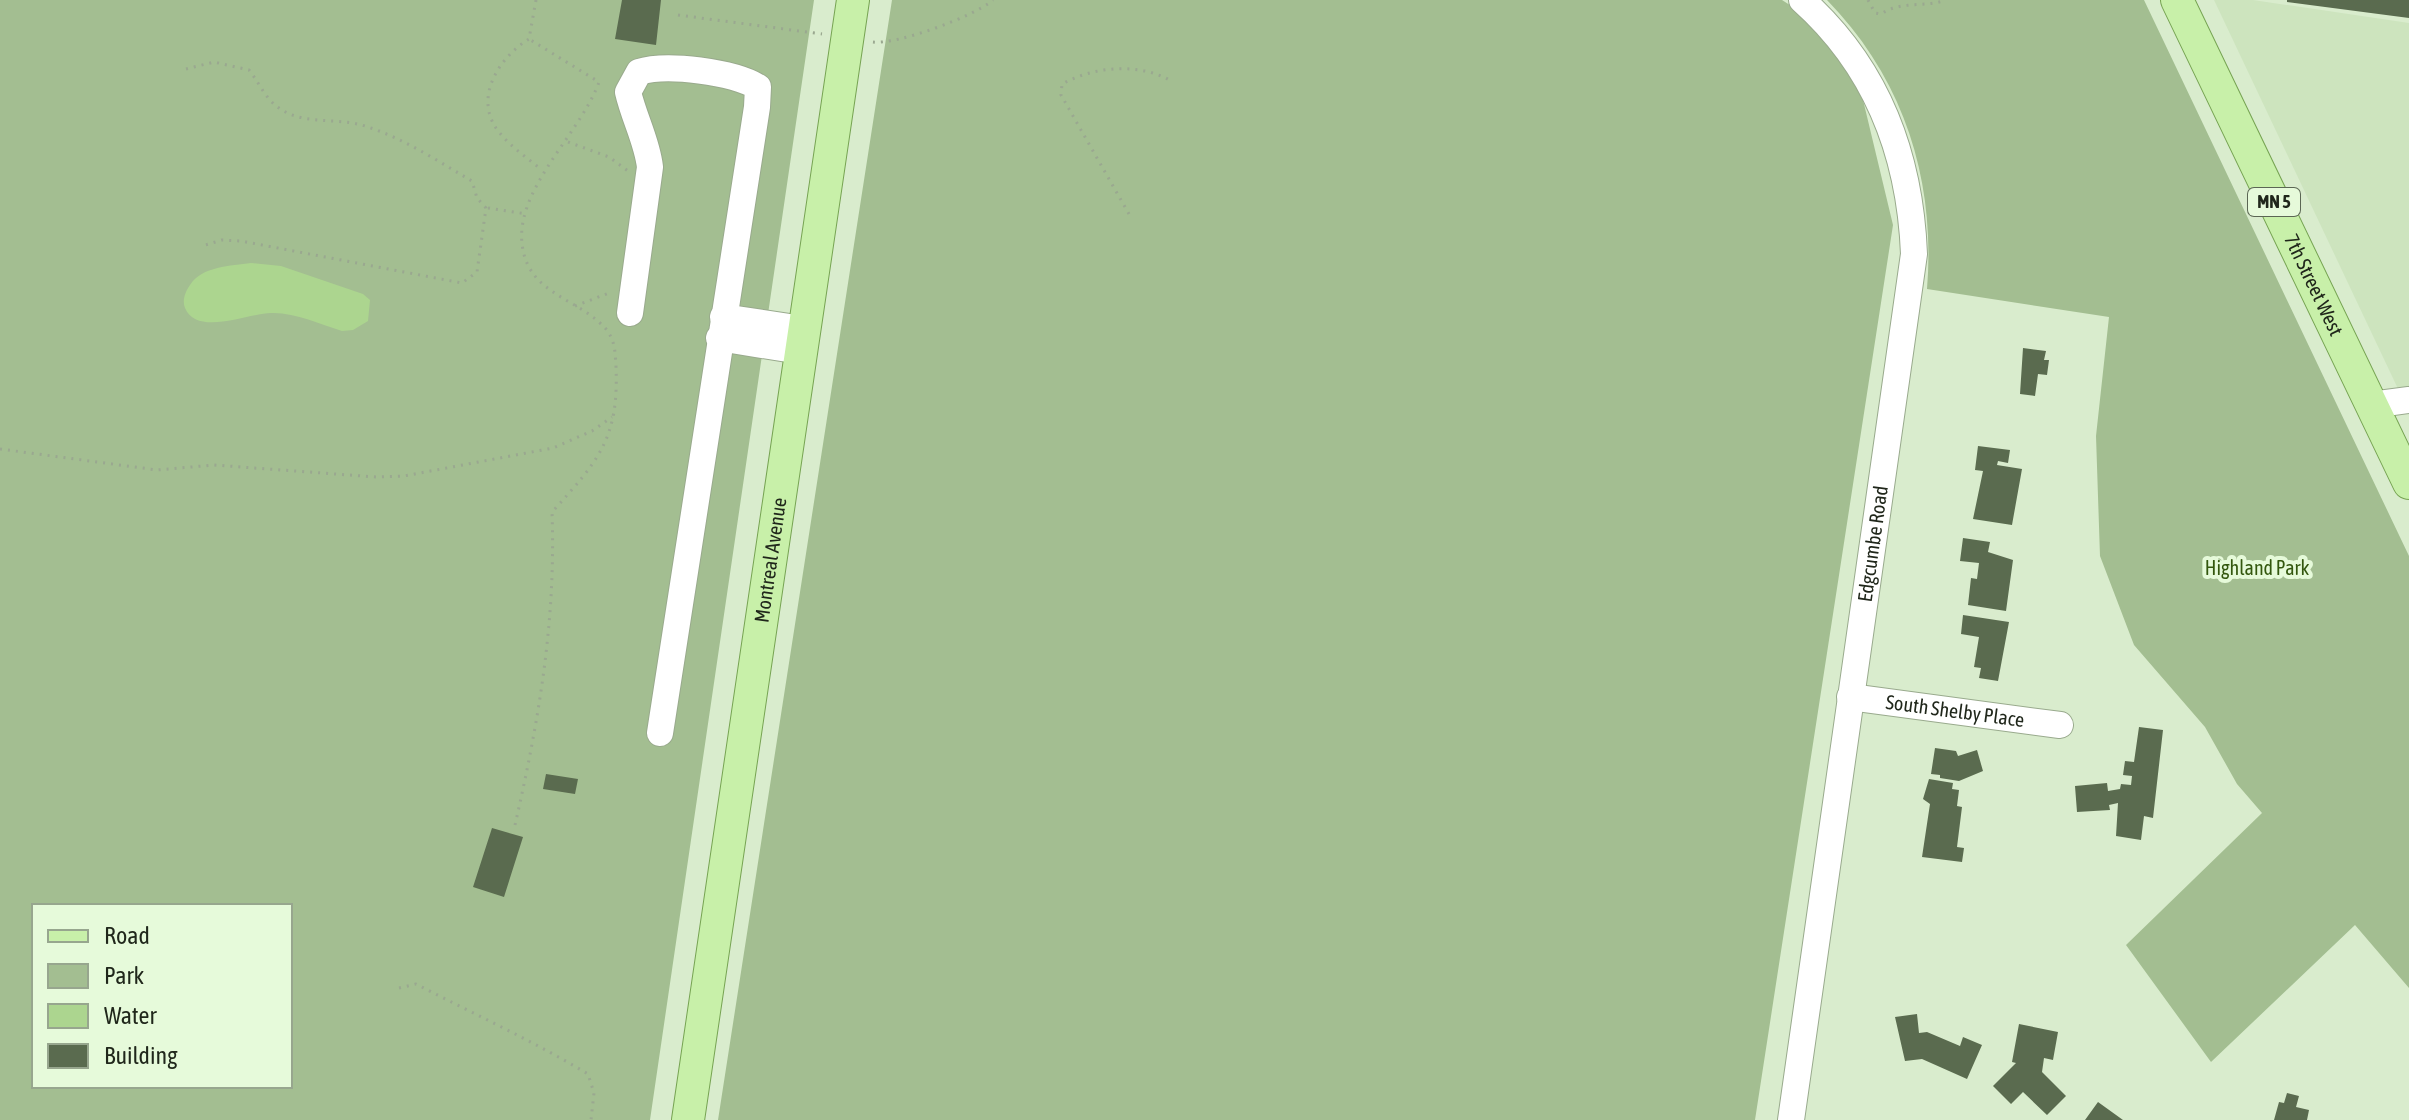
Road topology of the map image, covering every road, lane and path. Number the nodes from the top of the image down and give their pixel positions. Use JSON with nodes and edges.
{"nodes":[{"id":1,"x":536,"y":0,"type":"edge"},
{"id":2,"x":853,"y":0,"type":"edge"},
{"id":3,"x":1802,"y":0,"type":"edge"},
{"id":4,"x":1868,"y":0,"type":"edge"},
{"id":5,"x":1946,"y":0,"type":"edge"},
{"id":6,"x":2177,"y":0,"type":"edge"},
{"id":7,"x":529,"y":39,"type":"junction"},
{"id":8,"x":186,"y":69,"type":"dead end"},
{"id":9,"x":1173,"y":82,"type":"dead end"},
{"id":10,"x":568,"y":142,"type":"junction"},
{"id":11,"x":543,"y":171,"type":"junction"},
{"id":12,"x":635,"y":177,"type":"dead end"},
{"id":13,"x":486,"y":208,"type":"junction"},
{"id":14,"x":527,"y":214,"type":"junction"},
{"id":15,"x":1129,"y":214,"type":"dead end"},
{"id":16,"x":202,"y":246,"type":"dead end"},
{"id":17,"x":619,"y":288,"type":"dead end"},
{"id":18,"x":575,"y":306,"type":"junction"},
{"id":19,"x":630,"y":313,"type":"dead end"},
{"id":20,"x":721,"y":328,"type":"junction"},
{"id":21,"x":802,"y":340,"type":"junction"},
{"id":22,"x":2409,"y":400,"type":"edge"},
{"id":23,"x":2371,"y":405,"type":"junction"},
{"id":24,"x":614,"y":416,"type":"junction"},
{"id":25,"x":0,"y":449,"type":"edge"},
{"id":26,"x":2409,"y":483,"type":"edge"},
{"id":27,"x":1850,"y":697,"type":"junction"},
{"id":28,"x":2060,"y":725,"type":"dead end"},
{"id":29,"x":660,"y":733,"type":"dead end"},
{"id":30,"x":515,"y":825,"type":"dead end"},
{"id":31,"x":399,"y":988,"type":"dead end"},
{"id":32,"x":591,"y":1120,"type":"edge"},
{"id":33,"x":688,"y":1120,"type":"edge"},
{"id":34,"x":1793,"y":1120,"type":"edge"}],
"edges":[{"from":1,"to":7,"type":"path"},
{"from":2,"to":21,"type":"main road","name":"Montreal Avenue"},
{"from":3,"to":27,"type":"street","name":"Edgcumbe Road"},
{"from":4,"to":5,"type":"path"},
{"from":6,"to":23,"type":"main road","name":"7th Street West","number":"MN 5"},
{"from":7,"to":10,"type":"path"},
{"from":7,"to":11,"type":"path"},
{"from":8,"to":13,"type":"path"},
{"from":9,"to":15,"type":"path"},
{"from":10,"to":11,"type":"path"},
{"from":10,"to":12,"type":"path"},
{"from":11,"to":14,"type":"path"},
{"from":13,"to":14,"type":"path"},
{"from":13,"to":16,"type":"path"},
{"from":14,"to":18,"type":"path"},
{"from":17,"to":18,"type":"path"},
{"from":18,"to":24,"type":"path"},
{"from":19,"to":20,"type":"street"},
{"from":20,"to":21,"type":"street"},
{"from":20,"to":29,"type":"street"},
{"from":21,"to":33,"type":"main road","name":"Montreal Avenue"},
{"from":22,"to":23,"type":"street"},
{"from":23,"to":26,"type":"main road","name":"7th Street West","number":"MN 5"},
{"from":24,"to":25,"type":"path"},
{"from":24,"to":30,"type":"path"},
{"from":27,"to":28,"type":"street","name":"South Shelby Place"},
{"from":27,"to":34,"type":"street","name":"Edgcumbe Road"},
{"from":31,"to":32,"type":"path"}]}
